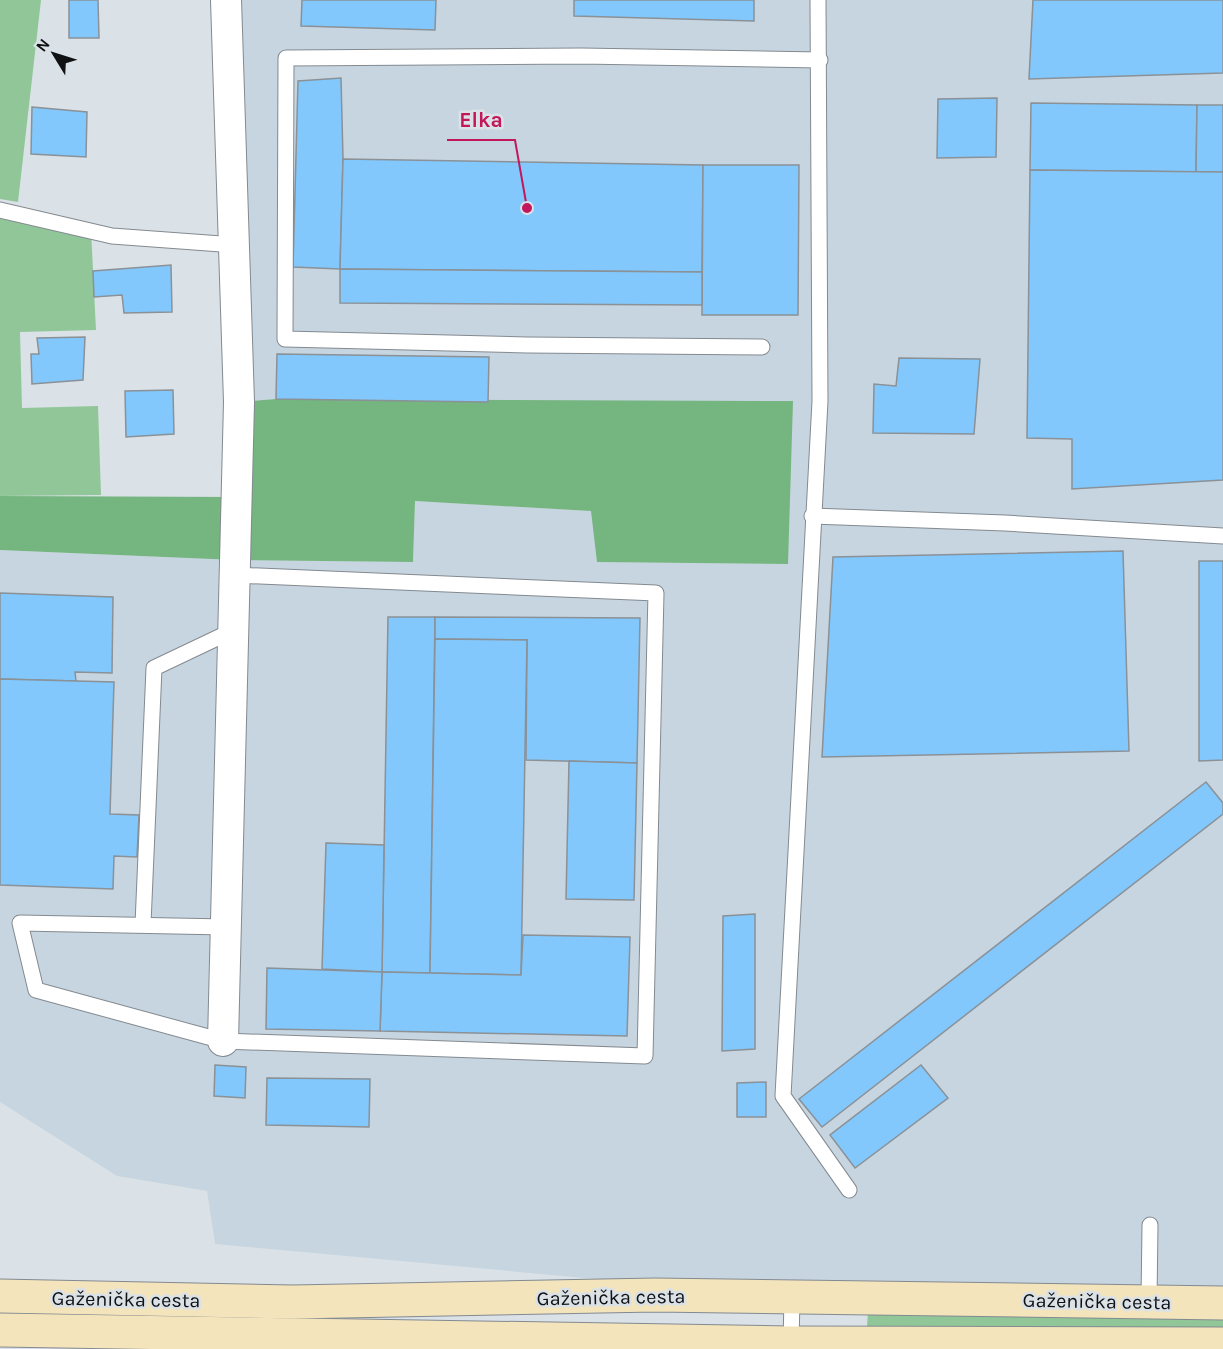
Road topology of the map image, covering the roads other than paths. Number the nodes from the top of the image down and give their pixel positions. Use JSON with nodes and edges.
{"nodes":[{"id":1,"x":226,"y":0,"type":"edge"},
{"id":2,"x":818,"y":0,"type":"edge"},
{"id":3,"x":820,"y":60,"type":"junction"},
{"id":4,"x":0,"y":210,"type":"edge"},
{"id":5,"x":234,"y":245,"type":"junction"},
{"id":6,"x":762,"y":347,"type":"dead end"},
{"id":7,"x":812,"y":516,"type":"junction"},
{"id":8,"x":1223,"y":536,"type":"edge"},
{"id":9,"x":235,"y":575,"type":"junction"},
{"id":10,"x":234,"y":630,"type":"junction"},
{"id":11,"x":143,"y":924,"type":"junction"},
{"id":12,"x":226,"y":927,"type":"junction"},
{"id":13,"x":223,"y":1041,"type":"junction"},
{"id":14,"x":849,"y":1190,"type":"dead end"},
{"id":15,"x":1150,"y":1225,"type":"dead end"},
{"id":16,"x":0,"y":1296,"type":"edge"},
{"id":17,"x":792,"y":1297,"type":"junction"},
{"id":18,"x":1149,"y":1301,"type":"junction"},
{"id":19,"x":1223,"y":1303,"type":"edge"},
{"id":20,"x":0,"y":1330,"type":"edge"},
{"id":21,"x":261,"y":1341,"type":"edge"},
{"id":22,"x":588,"y":1344,"type":"edge"},
{"id":23,"x":1223,"y":1344,"type":"edge"},
{"id":24,"x":790,"y":1346,"type":"edge"},
{"id":25,"x":1085,"y":1346,"type":"edge"}],
"edges":[{"from":1,"to":5,"type":"street"},
{"from":2,"to":3,"type":"lane"},
{"from":3,"to":6,"type":"lane"},
{"from":3,"to":7,"type":"lane"},
{"from":4,"to":5,"type":"lane"},
{"from":5,"to":9,"type":"street"},
{"from":7,"to":8,"type":"lane"},
{"from":7,"to":14,"type":"lane"},
{"from":9,"to":10,"type":"street"},
{"from":9,"to":13,"type":"lane"},
{"from":10,"to":11,"type":"lane"},
{"from":10,"to":12,"type":"street"},
{"from":11,"to":12,"type":"lane"},
{"from":11,"to":13,"type":"lane"},
{"from":12,"to":13,"type":"street"},
{"from":15,"to":18,"type":"lane"},
{"from":16,"to":17,"type":"main road","name":"Gaženička cesta"},
{"from":17,"to":18,"type":"main road","name":"Gaženička cesta"},
{"from":17,"to":24,"type":"lane"},
{"from":18,"to":19,"type":"main road","name":"Gaženička cesta"},
{"from":20,"to":21,"type":"main road","name":"Gaženička cesta"},
{"from":21,"to":22,"type":"main road","name":"Gaženička cesta"},
{"from":22,"to":24,"type":"main road","name":"Gaženička cesta"},
{"from":23,"to":25,"type":"main road","name":"Gaženička cesta"},
{"from":24,"to":25,"type":"main road","name":"Gaženička cesta"}]}
